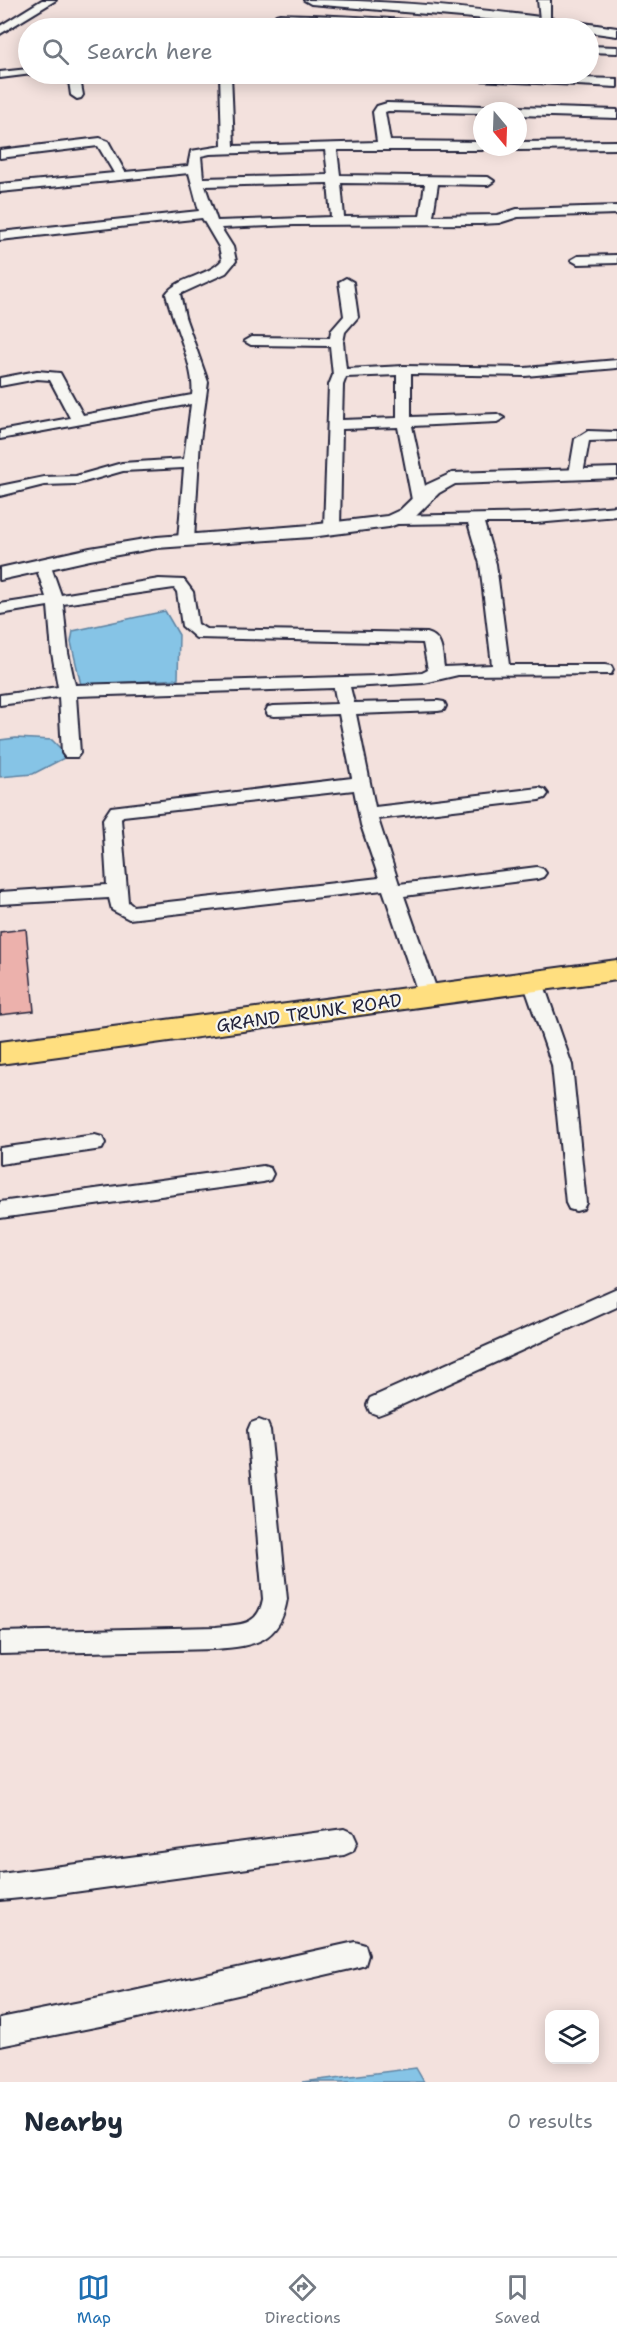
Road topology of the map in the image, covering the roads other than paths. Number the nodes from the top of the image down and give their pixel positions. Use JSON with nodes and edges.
{"nodes":[{"id":1,"x":50,"y":0,"type":"edge"},
{"id":2,"x":311,"y":0,"type":"edge"},
{"id":3,"x":544,"y":0,"type":"edge"},
{"id":4,"x":374,"y":4,"type":"junction"},
{"id":5,"x":21,"y":18,"type":"edge"},
{"id":6,"x":372,"y":18,"type":"edge"},
{"id":7,"x":524,"y":18,"type":"edge"},
{"id":8,"x":546,"y":18,"type":"edge"},
{"id":9,"x":18,"y":20,"type":"edge"},
{"id":10,"x":0,"y":31,"type":"edge"},
{"id":11,"x":599,"y":31,"type":"edge"},
{"id":12,"x":616,"y":34,"type":"edge"},
{"id":13,"x":599,"y":49,"type":"edge"},
{"id":14,"x":617,"y":50,"type":"edge"},
{"id":15,"x":18,"y":73,"type":"edge"},
{"id":16,"x":0,"y":75,"type":"edge"},
{"id":17,"x":599,"y":82,"type":"edge"},
{"id":18,"x":617,"y":83,"type":"edge"},
{"id":19,"x":75,"y":84,"type":"edge"},
{"id":20,"x":225,"y":84,"type":"edge"},
{"id":21,"x":77,"y":95,"type":"dead end"},
{"id":22,"x":617,"y":114,"type":"edge"},
{"id":23,"x":384,"y":145,"type":"junction"},
{"id":24,"x":617,"y":145,"type":"edge"},
{"id":25,"x":331,"y":146,"type":"junction"},
{"id":26,"x":473,"y":146,"type":"edge"},
{"id":27,"x":527,"y":146,"type":"edge"},
{"id":28,"x":228,"y":149,"type":"junction"},
{"id":29,"x":0,"y":154,"type":"edge"},
{"id":30,"x":196,"y":175,"type":"junction"},
{"id":31,"x":122,"y":177,"type":"junction"},
{"id":32,"x":334,"y":179,"type":"junction"},
{"id":33,"x":432,"y":180,"type":"junction"},
{"id":34,"x":488,"y":181,"type":"dead end"},
{"id":35,"x":0,"y":188,"type":"edge"},
{"id":36,"x":617,"y":210,"type":"edge"},
{"id":37,"x":209,"y":219,"type":"junction"},
{"id":38,"x":426,"y":221,"type":"junction"},
{"id":39,"x":338,"y":222,"type":"junction"},
{"id":40,"x":0,"y":236,"type":"edge"},
{"id":41,"x":617,"y":259,"type":"edge"},
{"id":42,"x":578,"y":260,"type":"dead end"},
{"id":43,"x":346,"y":282,"type":"dead end"},
{"id":44,"x":251,"y":341,"type":"dead end"},
{"id":45,"x":336,"y":342,"type":"junction"},
{"id":46,"x":617,"y":364,"type":"edge"},
{"id":47,"x":404,"y":370,"type":"junction"},
{"id":48,"x":340,"y":375,"type":"junction"},
{"id":49,"x":0,"y":382,"type":"edge"},
{"id":50,"x":200,"y":398,"type":"junction"},
{"id":51,"x":497,"y":418,"type":"dead end"},
{"id":52,"x":78,"y":420,"type":"junction"},
{"id":53,"x":404,"y":422,"type":"junction"},
{"id":54,"x":334,"y":425,"type":"junction"},
{"id":55,"x":0,"y":435,"type":"edge"},
{"id":56,"x":617,"y":436,"type":"edge"},
{"id":57,"x":192,"y":463,"type":"junction"},
{"id":58,"x":617,"y":473,"type":"edge"},
{"id":59,"x":576,"y":474,"type":"junction"},
{"id":60,"x":0,"y":490,"type":"edge"},
{"id":61,"x":420,"y":500,"type":"junction"},
{"id":62,"x":617,"y":512,"type":"edge"},
{"id":63,"x":398,"y":519,"type":"junction"},
{"id":64,"x":475,"y":519,"type":"junction"},
{"id":65,"x":332,"y":528,"type":"junction"},
{"id":66,"x":186,"y":540,"type":"junction"},
{"id":67,"x":43,"y":564,"type":"junction"},
{"id":68,"x":0,"y":574,"type":"edge"},
{"id":69,"x":55,"y":600,"type":"junction"},
{"id":70,"x":0,"y":609,"type":"edge"},
{"id":71,"x":501,"y":670,"type":"junction"},
{"id":72,"x":605,"y":670,"type":"dead end"},
{"id":73,"x":437,"y":673,"type":"junction"},
{"id":74,"x":341,"y":682,"type":"junction"},
{"id":75,"x":67,"y":691,"type":"junction"},
{"id":76,"x":0,"y":700,"type":"edge"},
{"id":77,"x":438,"y":706,"type":"dead end"},
{"id":78,"x":346,"y":709,"type":"junction"},
{"id":79,"x":274,"y":711,"type":"dead end"},
{"id":80,"x":71,"y":753,"type":"dead end"},
{"id":81,"x":361,"y":783,"type":"junction"},
{"id":82,"x":539,"y":794,"type":"dead end"},
{"id":83,"x":368,"y":814,"type":"junction"},
{"id":84,"x":537,"y":873,"type":"dead end"},
{"id":85,"x":391,"y":887,"type":"junction"},
{"id":86,"x":117,"y":891,"type":"junction"},
{"id":87,"x":0,"y":898,"type":"edge"},
{"id":88,"x":617,"y":970,"type":"edge"},
{"id":89,"x":533,"y":982,"type":"junction"},
{"id":90,"x":429,"y":996,"type":"junction"},
{"id":91,"x":0,"y":1053,"type":"edge"},
{"id":92,"x":95,"y":1143,"type":"dead end"},
{"id":93,"x":0,"y":1156,"type":"edge"},
{"id":94,"x":264,"y":1174,"type":"dead end"},
{"id":95,"x":576,"y":1203,"type":"dead end"},
{"id":96,"x":0,"y":1210,"type":"edge"},
{"id":97,"x":617,"y":1297,"type":"edge"},
{"id":98,"x":378,"y":1405,"type":"dead end"},
{"id":99,"x":259,"y":1430,"type":"dead end"},
{"id":100,"x":0,"y":1643,"type":"edge"},
{"id":101,"x":344,"y":1842,"type":"dead end"},
{"id":102,"x":0,"y":1887,"type":"edge"},
{"id":103,"x":355,"y":1955,"type":"dead end"},
{"id":104,"x":0,"y":2032,"type":"edge"}],
"edges":[{"from":1,"to":5,"type":"street"},
{"from":2,"to":4,"type":"street"},
{"from":3,"to":8,"type":"street"},
{"from":4,"to":6,"type":"street"},
{"from":4,"to":7,"type":"street"},
{"from":9,"to":10,"type":"street"},
{"from":11,"to":12,"type":"street"},
{"from":13,"to":14,"type":"street"},
{"from":15,"to":16,"type":"street"},
{"from":17,"to":18,"type":"street"},
{"from":19,"to":21,"type":"street"},
{"from":20,"to":28,"type":"street"},
{"from":22,"to":23,"type":"street"},
{"from":23,"to":25,"type":"street"},
{"from":23,"to":26,"type":"street"},
{"from":24,"to":27,"type":"street"},
{"from":25,"to":28,"type":"street"},
{"from":25,"to":32,"type":"street"},
{"from":28,"to":30,"type":"street"},
{"from":29,"to":31,"type":"street"},
{"from":30,"to":31,"type":"street"},
{"from":30,"to":32,"type":"street"},
{"from":30,"to":37,"type":"street"},
{"from":31,"to":35,"type":"street"},
{"from":32,"to":33,"type":"street"},
{"from":32,"to":39,"type":"street"},
{"from":33,"to":34,"type":"street"},
{"from":33,"to":38,"type":"street"},
{"from":36,"to":38,"type":"street"},
{"from":37,"to":39,"type":"street"},
{"from":37,"to":40,"type":"street"},
{"from":37,"to":50,"type":"street"},
{"from":38,"to":39,"type":"street"},
{"from":41,"to":42,"type":"street"},
{"from":43,"to":45,"type":"street"},
{"from":44,"to":45,"type":"street"},
{"from":45,"to":48,"type":"street"},
{"from":46,"to":47,"type":"street"},
{"from":47,"to":48,"type":"street"},
{"from":47,"to":53,"type":"street"},
{"from":48,"to":54,"type":"street"},
{"from":49,"to":52,"type":"street"},
{"from":50,"to":52,"type":"street"},
{"from":50,"to":57,"type":"street"},
{"from":51,"to":53,"type":"street"},
{"from":52,"to":55,"type":"street"},
{"from":53,"to":54,"type":"street"},
{"from":53,"to":61,"type":"street"},
{"from":54,"to":65,"type":"street"},
{"from":56,"to":59,"type":"street"},
{"from":57,"to":60,"type":"street"},
{"from":57,"to":66,"type":"street"},
{"from":58,"to":59,"type":"street"},
{"from":59,"to":61,"type":"street"},
{"from":61,"to":63,"type":"street"},
{"from":62,"to":64,"type":"street"},
{"from":63,"to":64,"type":"street"},
{"from":63,"to":65,"type":"street"},
{"from":64,"to":71,"type":"street"},
{"from":65,"to":66,"type":"street"},
{"from":66,"to":67,"type":"street"},
{"from":67,"to":68,"type":"street"},
{"from":67,"to":69,"type":"street"},
{"from":69,"to":70,"type":"street"},
{"from":69,"to":73,"type":"street"},
{"from":69,"to":75,"type":"street"},
{"from":71,"to":72,"type":"street"},
{"from":71,"to":73,"type":"street"},
{"from":73,"to":74,"type":"street"},
{"from":74,"to":75,"type":"street"},
{"from":74,"to":78,"type":"street"},
{"from":75,"to":76,"type":"street"},
{"from":75,"to":80,"type":"street"},
{"from":77,"to":78,"type":"street"},
{"from":78,"to":79,"type":"street"},
{"from":78,"to":81,"type":"street"},
{"from":81,"to":83,"type":"street"},
{"from":81,"to":86,"type":"street"},
{"from":82,"to":83,"type":"street"},
{"from":83,"to":85,"type":"street"},
{"from":84,"to":85,"type":"street"},
{"from":85,"to":86,"type":"street"},
{"from":85,"to":90,"type":"street"},
{"from":86,"to":87,"type":"street"},
{"from":88,"to":89,"type":"main road","name":"GRAND TRUNK ROAD"},
{"from":89,"to":90,"type":"main road","name":"GRAND TRUNK ROAD"},
{"from":89,"to":95,"type":"street"},
{"from":90,"to":91,"type":"main road","name":"GRAND TRUNK ROAD"},
{"from":92,"to":93,"type":"street"},
{"from":94,"to":96,"type":"street"},
{"from":97,"to":98,"type":"street"},
{"from":99,"to":100,"type":"street"},
{"from":101,"to":102,"type":"street"},
{"from":103,"to":104,"type":"street"}]}
